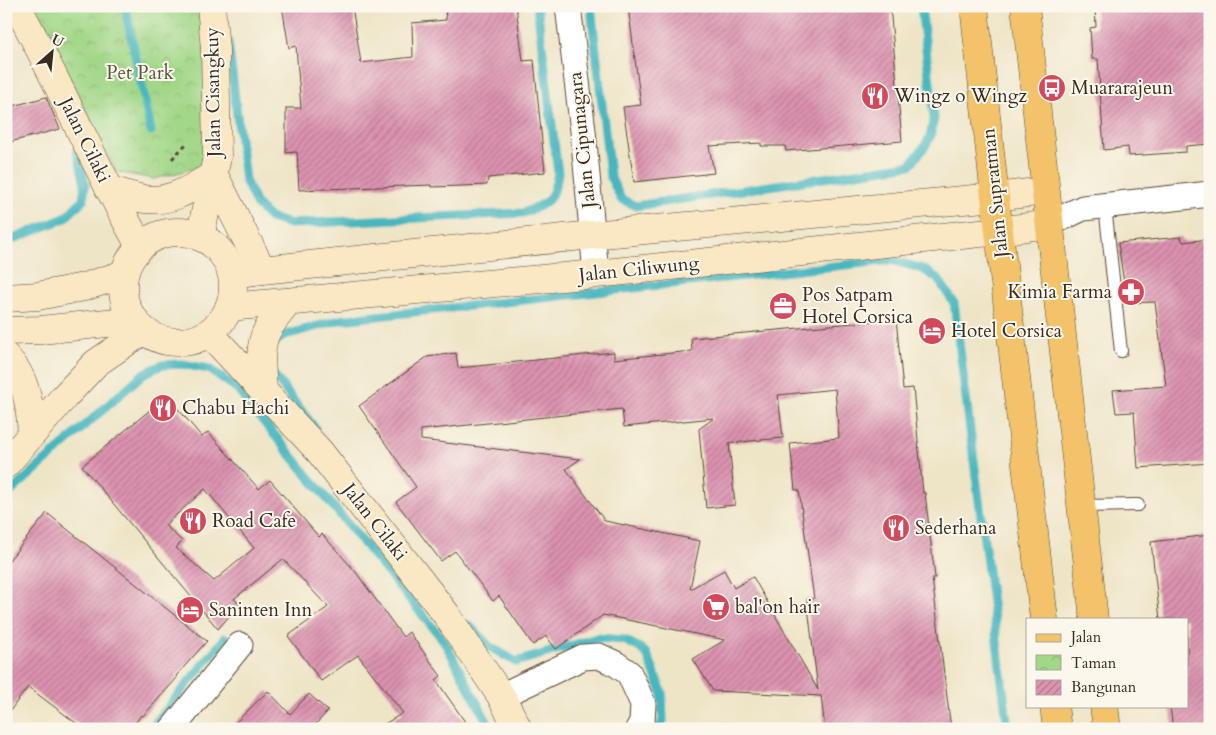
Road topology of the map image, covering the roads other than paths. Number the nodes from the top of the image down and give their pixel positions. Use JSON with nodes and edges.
{"nodes":[{"id":1,"x":17,"y":6,"type":"edge"},
{"id":2,"x":211,"y":6,"type":"edge"},
{"id":3,"x":568,"y":6,"type":"edge"},
{"id":4,"x":974,"y":6,"type":"edge"},
{"id":5,"x":1025,"y":6,"type":"edge"},
{"id":6,"x":214,"y":175,"type":"junction"},
{"id":7,"x":110,"y":190,"type":"junction"},
{"id":8,"x":1045,"y":191,"type":"junction"},
{"id":9,"x":1210,"y":194,"type":"edge"},
{"id":10,"x":995,"y":197,"type":"junction"},
{"id":11,"x":1094,"y":207,"type":"junction"},
{"id":12,"x":1049,"y":224,"type":"junction"},
{"id":13,"x":999,"y":231,"type":"junction"},
{"id":14,"x":592,"y":236,"type":"junction"},
{"id":15,"x":200,"y":237,"type":"junction"},
{"id":16,"x":140,"y":246,"type":"junction"},
{"id":17,"x":262,"y":270,"type":"junction"},
{"id":18,"x":124,"y":274,"type":"junction"},
{"id":19,"x":232,"y":274,"type":"junction"},
{"id":20,"x":596,"y":274,"type":"junction"},
{"id":21,"x":6,"y":298,"type":"edge"},
{"id":22,"x":288,"y":302,"type":"junction"},
{"id":23,"x":229,"y":307,"type":"junction"},
{"id":24,"x":139,"y":326,"type":"junction"},
{"id":25,"x":6,"y":332,"type":"edge"},
{"id":26,"x":209,"y":332,"type":"junction"},
{"id":27,"x":1121,"y":351,"type":"dead end"},
{"id":28,"x":6,"y":357,"type":"edge"},
{"id":29,"x":263,"y":390,"type":"junction"},
{"id":30,"x":32,"y":434,"type":"junction"},
{"id":31,"x":6,"y":464,"type":"edge"},
{"id":32,"x":1138,"y":505,"type":"dead end"},
{"id":33,"x":1082,"y":506,"type":"junction"},
{"id":34,"x":1044,"y":618,"type":"edge"},
{"id":35,"x":1094,"y":618,"type":"edge"},
{"id":36,"x":240,"y":645,"type":"dead end"},
{"id":37,"x":501,"y":696,"type":"junction"},
{"id":38,"x":1054,"y":708,"type":"edge"},
{"id":39,"x":1104,"y":708,"type":"edge"},
{"id":40,"x":172,"y":729,"type":"edge"},
{"id":41,"x":518,"y":729,"type":"edge"},
{"id":42,"x":638,"y":729,"type":"edge"},
{"id":43,"x":1057,"y":729,"type":"edge"},
{"id":44,"x":1107,"y":729,"type":"edge"}],
"edges":[{"from":1,"to":7,"type":"street","name":"Jalan Cilaki"},
{"from":2,"to":6,"type":"street","name":"Jalan Cisangkuy"},
{"from":3,"to":14,"type":"street","name":"Jalan Cipunagara"},
{"from":4,"to":10,"type":"main road","name":"Jalan Supratman"},
{"from":5,"to":8,"type":"main road"},
{"from":6,"to":7,"type":"street"},
{"from":6,"to":15,"type":"street","name":"Jalan Cisangkuy"},
{"from":6,"to":17,"type":"street"},
{"from":7,"to":16,"type":"street","name":"Jalan Cilaki"},
{"from":8,"to":10,"type":"street","name":"Jalan Ciliwung"},
{"from":8,"to":11,"type":"street"},
{"from":8,"to":12,"type":"main road"},
{"from":9,"to":11,"type":"street"},
{"from":10,"to":13,"type":"main road","name":"Jalan Supratman"},
{"from":10,"to":14,"type":"street","name":"Jalan Ciliwung"},
{"from":11,"to":12,"type":"street"},
{"from":11,"to":27,"type":"lane"},
{"from":12,"to":13,"type":"street","name":"Jalan Ciliwung"},
{"from":12,"to":33,"type":"main road"},
{"from":13,"to":20,"type":"street","name":"Jalan Ciliwung"},
{"from":13,"to":34,"type":"main road","name":"Jalan Supratman"},
{"from":14,"to":17,"type":"street","name":"Jalan Ciliwung"},
{"from":14,"to":20,"type":"street","name":"Jalan Cipunagara"},
{"from":15,"to":16,"type":"street"},
{"from":15,"to":19,"type":"street"},
{"from":16,"to":18,"type":"street"},
{"from":17,"to":19,"type":"street","name":"Jalan Ciliwung"},
{"from":18,"to":21,"type":"street"},
{"from":18,"to":24,"type":"street"},
{"from":19,"to":23,"type":"street"},
{"from":20,"to":22,"type":"street","name":"Jalan Ciliwung"},
{"from":22,"to":23,"type":"street","name":"Jalan Ciliwung"},
{"from":22,"to":29,"type":"street"},
{"from":23,"to":26,"type":"street"},
{"from":24,"to":25,"type":"street"},
{"from":24,"to":26,"type":"street"},
{"from":24,"to":30,"type":"street"},
{"from":26,"to":29,"type":"street","name":"Jalan Cilaki"},
{"from":28,"to":30,"type":"street"},
{"from":29,"to":37,"type":"street","name":"Jalan Cilaki"},
{"from":30,"to":31,"type":"street"},
{"from":32,"to":33,"type":"lane"},
{"from":33,"to":35,"type":"main road"},
{"from":36,"to":40,"type":"street"},
{"from":37,"to":41,"type":"street","name":"Jalan Cilaki"},
{"from":37,"to":42,"type":"street"},
{"from":38,"to":43,"type":"main road"},
{"from":39,"to":44,"type":"main road"}]}
